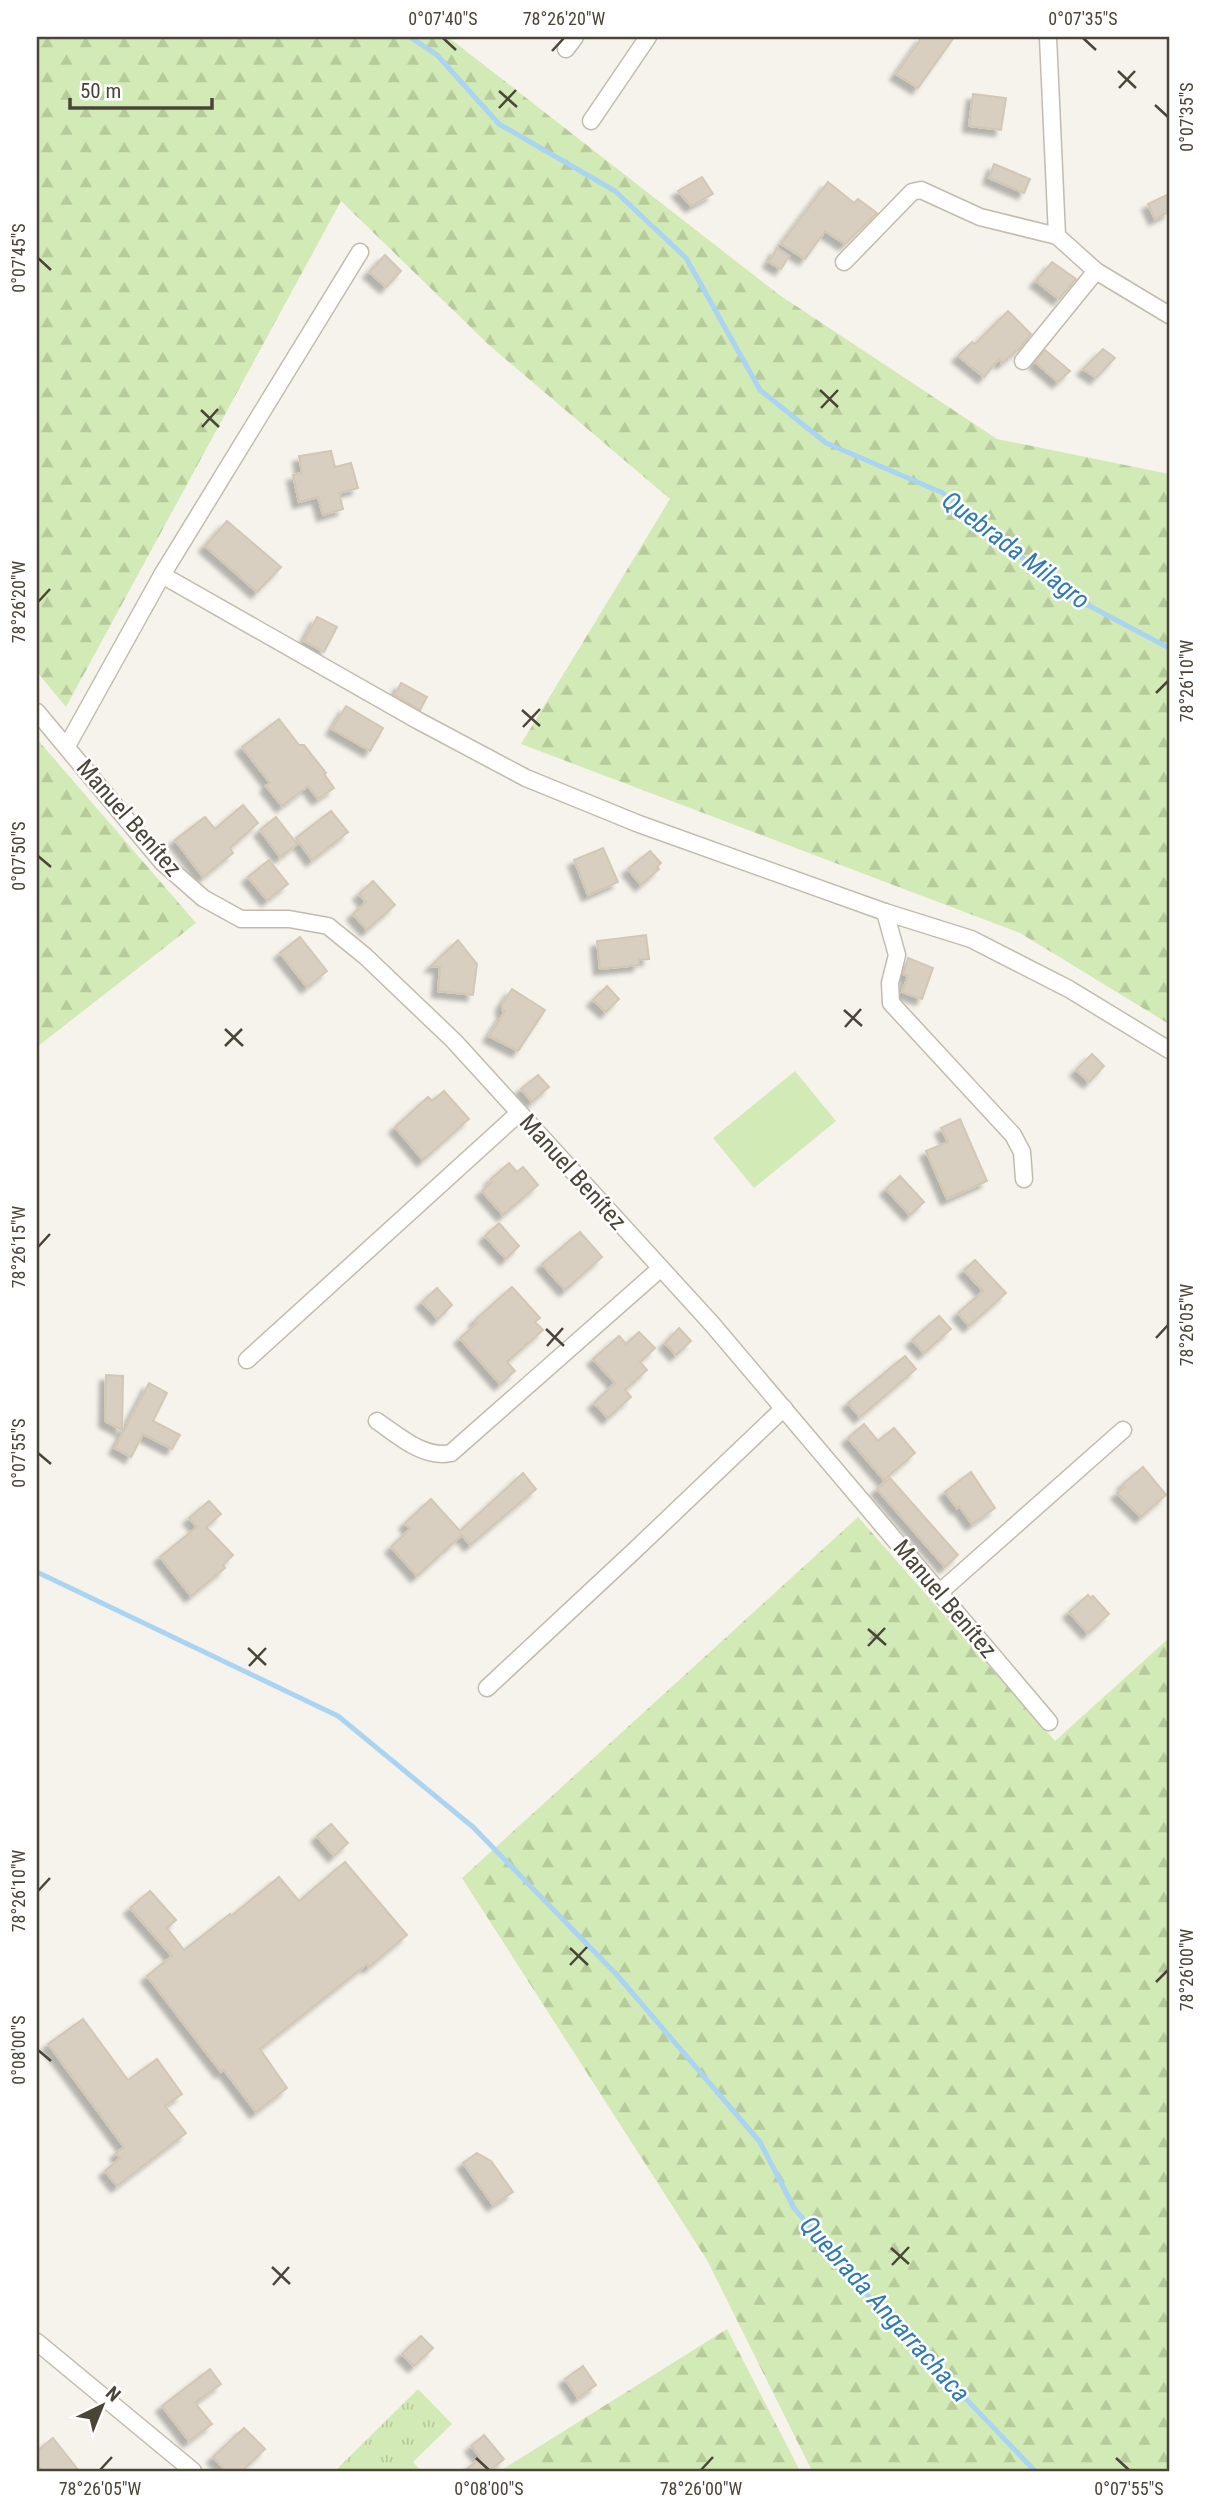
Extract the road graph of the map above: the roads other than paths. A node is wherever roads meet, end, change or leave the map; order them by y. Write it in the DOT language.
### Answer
graph roads {
  1 [pos="648,37"];
  2 [pos="1048,37"];
  3 [pos="591,121"];
  4 [pos="1058,236"];
  5 [pos="360,252"];
  6 [pos="844,262"];
  7 [pos="1096,271"];
  8 [pos="1169,315"];
  9 [pos="1023,361"];
  10 [pos="162,575"];
  11 [pos="37,712"];
  12 [pos="67,746"];
  13 [pos="885,912"];
  14 [pos="1169,1050"];
  15 [pos="519,1113"];
  16 [pos="1024,1179"];
  17 [pos="661,1268"];
  18 [pos="247,1360"];
  19 [pos="784,1408"];
  20 [pos="377,1421"];
  21 [pos="1123,1430"];
  22 [pos="940,1592"];
  23 [pos="487,1688"];
  24 [pos="1049,1722"];
  25 [pos="37,2342"];
  26 [pos="193,2471"];
  1 -- 3 [label="street"];
  2 -- 4 [label="street"];
  4 -- 6 [label="street"];
  4 -- 7 [label="street"];
  5 -- 10 [label="street"];
  7 -- 8 [label="street"];
  7 -- 9 [label="street"];
  10 -- 12 [label="street"];
  10 -- 13 [label="street"];
  11 -- 12 [label="street, Manuel Benítez"];
  12 -- 15 [label="street, Manuel Benítez"];
  13 -- 14 [label="street"];
  13 -- 16 [label="street"];
  15 -- 17 [label="street, Manuel Benítez"];
  15 -- 18 [label="street"];
  17 -- 19 [label="street, Manuel Benítez"];
  17 -- 20 [label="street"];
  19 -- 22 [label="street, Manuel Benítez"];
  19 -- 23 [label="street"];
  21 -- 22 [label="street"];
  22 -- 24 [label="street, Manuel Benítez"];
  25 -- 26 [label="street"];
}
